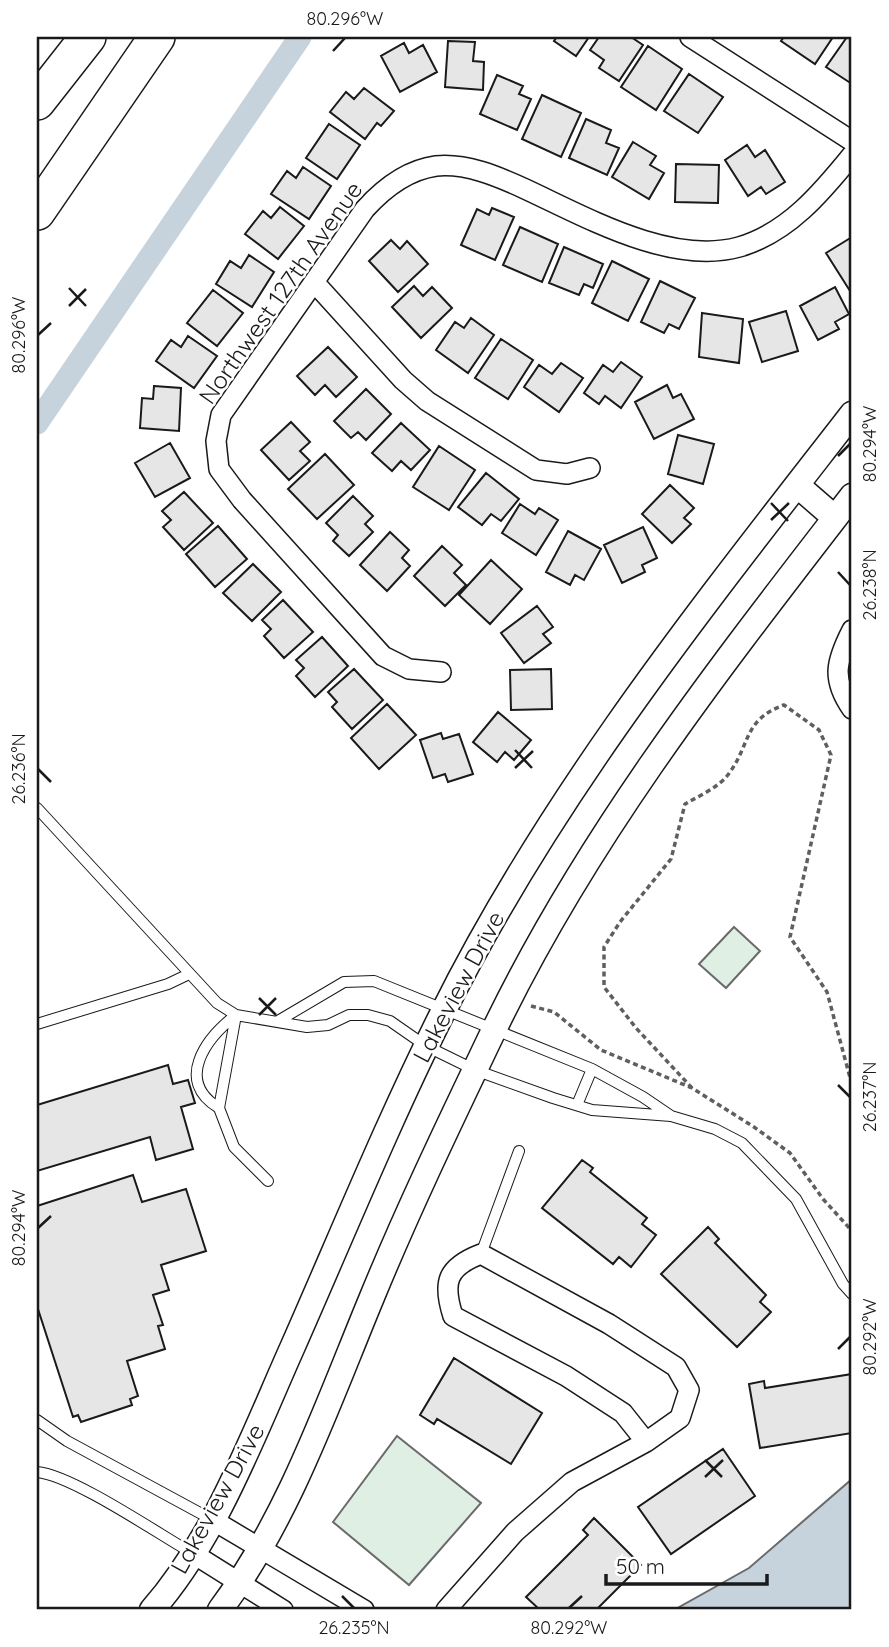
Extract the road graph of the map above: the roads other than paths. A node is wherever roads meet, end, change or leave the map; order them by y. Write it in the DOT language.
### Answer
graph roads {
  1 [pos="88,37"];
  2 [pos="157,37"];
  3 [pos="690,37"];
  4 [pos="37,102"];
  5 [pos="852,141"];
  6 [pos="852,155"];
  7 [pos="37,212"];
  8 [pos="314,282"];
  9 [pos="852,414"];
  10 [pos="590,468"];
  11 [pos="797,485"];
  12 [pos="852,496"];
  13 [pos="835,518"];
  14 [pos="852,630"];
  15 [pos="441,672"];
  16 [pos="852,709"];
  17 [pos="37,808"];
  18 [pos="190,974"];
  19 [pos="444,1009"];
  20 [pos="236,1016"];
  21 [pos="278,1021"];
  22 [pos="37,1024"];
  23 [pos="494,1031"];
  24 [pos="426,1045"];
  25 [pos="592,1069"];
  26 [pos="475,1070"];
  27 [pos="577,1105"];
  28 [pos="219,1108"];
  29 [pos="671,1116"];
  30 [pos="519,1151"];
  31 [pos="268,1181"];
  32 [pos="481,1254"];
  33 [pos="852,1294"];
  34 [pos="37,1420"];
  35 [pos="646,1442"];
  36 [pos="37,1472"];
  37 [pos="211,1519"];
  38 [pos="258,1548"];
  39 [pos="191,1553"];
  40 [pos="240,1583"];
  41 [pos="355,1608"];
  42 [pos="152,1610"];
  43 [pos="220,1610"];
  44 [pos="283,1610"];
  45 [pos="446,1610"];
  1 -- 4 [label="highway"];
  2 -- 7 [label="highway"];
  3 -- 5 [label="street"];
  6 -- 8 [label="street, Northwest 127th Avenue"];
  8 -- 10 [label="street"];
  8 -- 15 [label="street, Northwest 127th Avenue"];
  9 -- 11 [label="street, Lakeview Drive"];
  11 -- 13 [label="street"];
  11 -- 19 [label="street, Lakeview Drive"];
  12 -- 13 [label="street, Lakeview Drive"];
  13 -- 23 [label="street, Lakeview Drive"];
  14 -- 16 [label="street"];
  17 -- 18 [label="lane"];
  18 -- 20 [label="lane"];
  18 -- 22 [label="lane"];
  19 -- 21 [label="lane"];
  19 -- 23 [label="lane"];
  19 -- 24 [label="street, Lakeview Drive"];
  20 -- 21 [label="lane"];
  20 -- 28 [label="lane"];
  20 -- 28 [label="lane"];
  21 -- 24 [label="lane"];
  23 -- 25 [label="lane"];
  23 -- 26 [label="street, Lakeview Drive"];
  24 -- 26 [label="lane"];
  24 -- 37 [label="street, Lakeview Drive"];
  25 -- 27 [label="lane"];
  25 -- 29 [label="lane"];
  26 -- 27 [label="lane"];
  26 -- 38 [label="street, Lakeview Drive"];
  27 -- 29 [label="lane"];
  28 -- 31 [label="lane"];
  29 -- 33 [label="lane"];
  30 -- 32 [label="lane"];
  32 -- 35 [label="street"];
  32 -- 35 [label="street"];
  34 -- 37 [label="lane"];
  35 -- 45 [label="street"];
  36 -- 39 [label="lane"];
  37 -- 38 [label="street"];
  37 -- 39 [label="street, Lakeview Drive"];
  38 -- 40 [label="street, Lakeview Drive"];
  38 -- 41 [label="street"];
  39 -- 40 [label="street"];
  39 -- 42 [label="street, Lakeview Drive"];
  40 -- 43 [label="street, Lakeview Drive"];
  40 -- 44 [label="street"];
}
